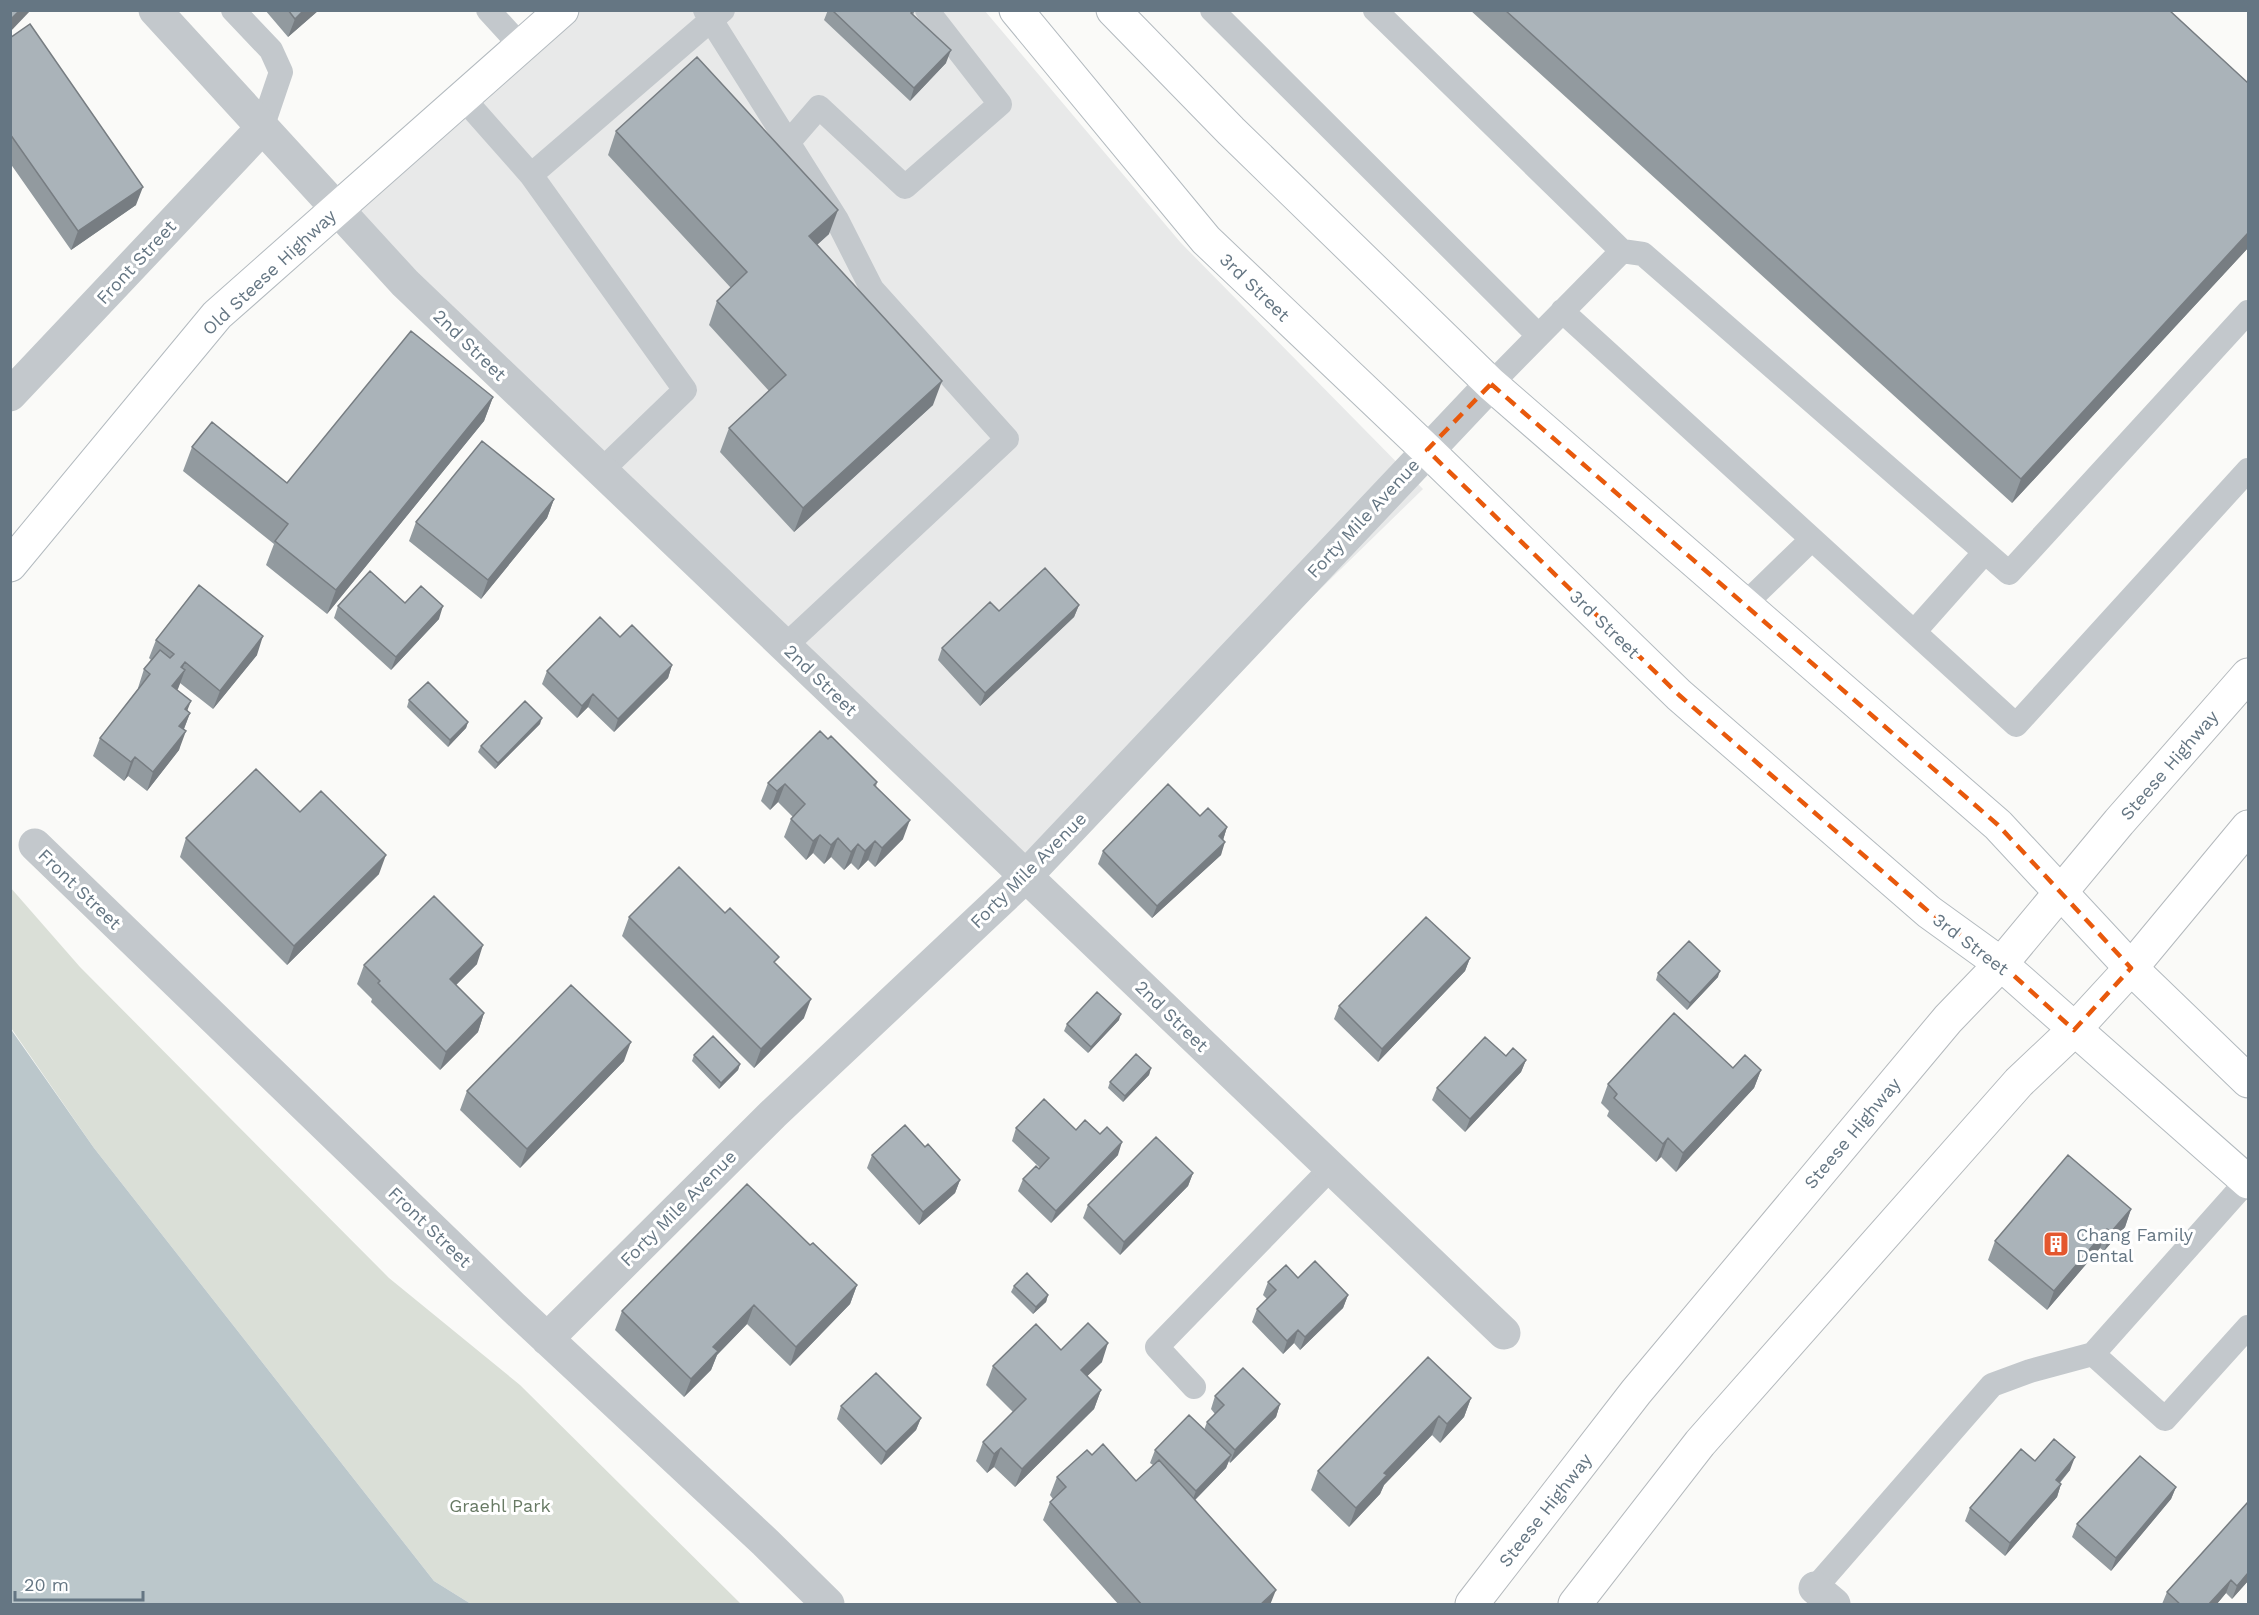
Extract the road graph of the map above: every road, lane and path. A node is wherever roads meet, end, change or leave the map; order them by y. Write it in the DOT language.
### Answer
graph roads {
  1 [pos="155,10"];
  2 [pos="233,10"];
  3 [pos="488,10"];
  4 [pos="562,10"];
  5 [pos="927,10"];
  6 [pos="1016,10"];
  7 [pos="1113,10"];
  8 [pos="1212,10"];
  9 [pos="1375,10"];
  10 [pos="713,14"];
  11 [pos="521,46"];
  12 [pos="463,98"];
  13 [pos="262,128"];
  14 [pos="787,144"];
  15 [pos="531,175"];
  16 [pos="336,210"];
  17 [pos="1622,251"];
  18 [pos="1562,311"];
  19 [pos="2248,312"];
  20 [pos="1538,335"];
  21 [pos="1491,384"];
  22 [pos="10,395"];
  23 [pos="1427,450"];
  24 [pos="602,470"];
  25 [pos="2248,470"];
  26 [pos="1812,539"];
  27 [pos="1985,552"];
  28 [pos="10,565"];
  29 [pos="1744,605"];
  30 [pos="1914,632"];
  31 [pos="785,646"];
  32 [pos="2248,675"];
  33 [pos="2248,827"];
  34 [pos="35,845"];
  35 [pos="1026,876"];
  36 [pos="2061,892"];
  37 [pos="2001,964"];
  38 [pos="2131,968"];
  39 [pos="2074,1030"];
  40 [pos="2248,1081"];
  41 [pos="1331,1168"];
  42 [pos="2248,1181"];
  43 [pos="2248,1327"];
  44 [pos="1504,1333"];
  45 [pos="546,1339"];
  46 [pos="2093,1354"];
  47 [pos="1194,1387"];
  48 [pos="1825,1596"];
  49 [pos="828,1605"];
  50 [pos="1472,1605"];
  51 [pos="1575,1605"];
  1 -- 13 [label="street, 2nd Street"];
  2 -- 13 [label="lane"];
  3 -- 11 [label="lane"];
  4 -- 11 [label="main road, Old Steese Highway"];
  5 -- 14 [label="lane"];
  6 -- 23 [label="main road, 3rd Street"];
  7 -- 21 [label="main road"];
  8 -- 20 [label="lane"];
  9 -- 17 [label="lane"];
  10 -- 14 [label="lane"];
  10 -- 15 [label="lane"];
  11 -- 12 [label="main road, Old Steese Highway"];
  12 -- 15 [label="lane"];
  12 -- 16 [label="main road, Old Steese Highway"];
  13 -- 16 [label="street, 2nd Street"];
  13 -- 22 [label="street, Front Street"];
  14 -- 31 [label="lane"];
  15 -- 24 [label="lane"];
  16 -- 24 [label="street, 2nd Street"];
  16 -- 28 [label="main road, Old Steese Highway"];
  17 -- 18 [label="lane"];
  17 -- 27 [label="lane"];
  18 -- 20 [label="lane"];
  18 -- 26 [label="lane"];
  19 -- 27 [label="lane"];
  20 -- 21 [label="lane"];
  21 -- 23 [label="street, Forty Mile Avenue"];
  21 -- 29 [label="main road"];
  23 -- 35 [label="street, Forty Mile Avenue"];
  23 -- 37 [label="main road, 3rd Street"];
  24 -- 31 [label="street, 2nd Street"];
  25 -- 30 [label="lane"];
  26 -- 29 [label="lane"];
  26 -- 30 [label="lane"];
  27 -- 30 [label="lane"];
  29 -- 36 [label="main road"];
  31 -- 35 [label="street, 2nd Street"];
  32 -- 36 [label="main road, Steese Highway"];
  33 -- 38 [label="main road"];
  34 -- 45 [label="street, Front Street"];
  35 -- 41 [label="street, 2nd Street"];
  35 -- 45 [label="street, Forty Mile Avenue"];
  36 -- 37 [label="main road, Steese Highway"];
  36 -- 38 [label="main road"];
  37 -- 39 [label="main road, 3rd Street"];
  37 -- 50 [label="main road, Steese Highway"];
  38 -- 39 [label="main road"];
  38 -- 40 [label="main road"];
  39 -- 42 [label="main road, 3rd Street"];
  39 -- 51 [label="main road"];
  41 -- 44 [label="street, 2nd Street"];
  41 -- 47 [label="lane"];
  42 -- 46 [label="lane"];
  43 -- 46 [label="lane"];
  45 -- 49 [label="street, Front Street"];
  46 -- 48 [label="lane"];
}
